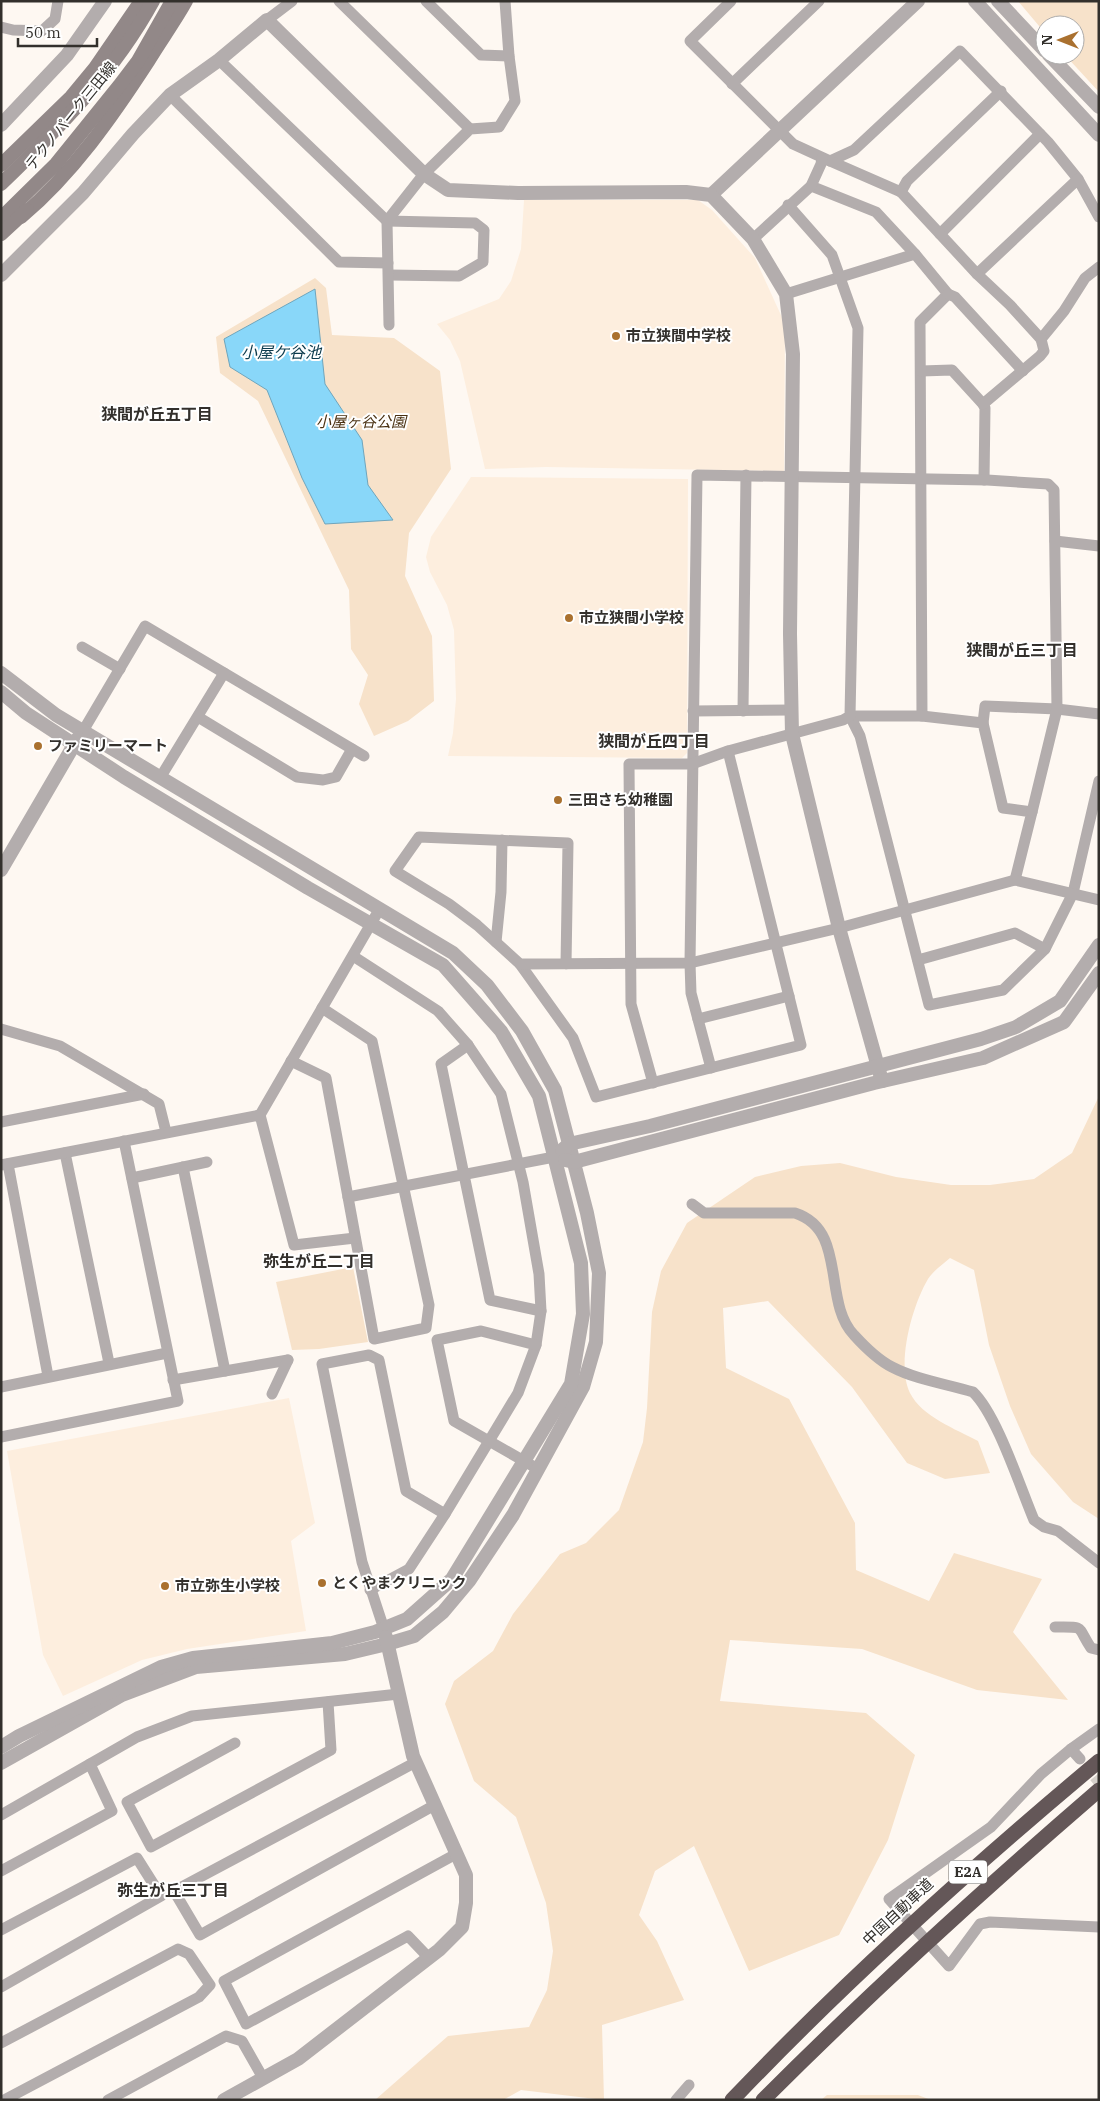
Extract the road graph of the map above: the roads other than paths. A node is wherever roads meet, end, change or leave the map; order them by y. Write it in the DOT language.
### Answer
graph roads {
  1 [pos="58,1"];
  2 [pos="105,1"];
  3 [pos="140,1"];
  4 [pos="153,1"];
  5 [pos="172,1"];
  6 [pos="186,1"];
  7 [pos="292,1"];
  8 [pos="339,1"];
  9 [pos="426,1"];
  10 [pos="505,1"];
  11 [pos="731,1"];
  12 [pos="819,1"];
  13 [pos="918,1"];
  14 [pos="974,1"];
  15 [pos="998,1"];
  16 [pos="1008,1"];
  17 [pos="1012,17"];
  18 [pos="267,20"];
  19 [pos="1,26"];
  20 [pos="1035,41"];
  21 [pos="509,56"];
  22 [pos="219,60"];
  23 [pos="1059,65"];
  24 [pos="732,84"];
  25 [pos="119,86"];
  26 [pos="1001,91"];
  27 [pos="170,95"];
  28 [pos="1099,107"];
  29 [pos="1,125"];
  30 [pos="470,129"];
  31 [pos="780,130"];
  32 [pos="53,134"];
  33 [pos="1040,134"];
  34 [pos="1099,135"];
  35 [pos="826,159"];
  36 [pos="1,165"];
  37 [pos="424,174"];
  38 [pos="1,176"];
  39 [pos="1078,179"];
  40 [pos="1,184"];
  41 [pos="811,186"];
  42 [pos="901,192"];
  43 [pos="711,195"];
  44 [pos="788,205"];
  45 [pos="21,217"];
  46 [pos="1099,217"];
  47 [pos="1,218"];
  48 [pos="387,221"];
  49 [pos="1,234"];
  50 [pos="940,234"];
  51 [pos="753,239"];
  52 [pos="915,254"];
  53 [pos="388,263"];
  54 [pos="1099,267"];
  55 [pos="977,274"];
  56 [pos="1,275"];
  57 [pos="389,275"];
  58 [pos="842,277"];
  59 [pos="786,294"];
  60 [pos="948,294"];
  61 [pos="390,325"];
  62 [pos="1041,339"];
  63 [pos="921,371"];
  64 [pos="1023,371"];
  65 [pos="983,404"];
  66 [pos="746,476"];
  67 [pos="793,476"];
  68 [pos="855,478"];
  69 [pos="921,479"];
  70 [pos="984,480"];
  71 [pos="1055,541"];
  72 [pos="1099,546"];
  73 [pos="82,646"];
  74 [pos="120,668"];
  75 [pos="1,673"];
  76 [pos="224,673"];
  77 [pos="1,692"];
  78 [pos="1057,709"];
  79 [pos="792,710"];
  80 [pos="693,711"];
  81 [pos="743,711"];
  82 [pos="1099,714"];
  83 [pos="850,716"];
  84 [pos="922,716"];
  85 [pos="198,717"];
  86 [pos="982,723"];
  87 [pos="83,731"];
  88 [pos="792,734"];
  89 [pos="73,745"];
  90 [pos="352,749"];
  91 [pos="728,751"];
  92 [pos="364,756"];
  93 [pos="692,764"];
  94 [pos="160,778"];
  95 [pos="1099,781"];
  96 [pos="1032,812"];
  97 [pos="502,840"];
  98 [pos="1,870"];
  99 [pos="1015,880"];
  100 [pos="1073,893"];
  101 [pos="1099,900"];
  102 [pos="377,908"];
  103 [pos="905,908"];
  104 [pos="368,922"];
  105 [pos="839,928"];
  106 [pos="496,942"];
  107 [pos="776,943"];
  108 [pos="1099,944"];
  109 [pos="1045,949"];
  110 [pos="353,956"];
  111 [pos="918,960"];
  112 [pos="690,963"];
  113 [pos="520,964"];
  114 [pos="566,964"];
  115 [pos="630,964"];
  116 [pos="1099,973"];
  117 [pos="789,996"];
  118 [pos="322,1008"];
  119 [pos="698,1018"];
  120 [pos="1,1029"];
  121 [pos="468,1045"];
  122 [pos="291,1061"];
  123 [pos="877,1066"];
  124 [pos="711,1068"];
  125 [pos="882,1082"];
  126 [pos="653,1083"];
  127 [pos="144,1094"];
  128 [pos="260,1115"];
  129 [pos="1,1122"];
  130 [pos="166,1132"];
  131 [pos="124,1141"];
  132 [pos="569,1144"];
  133 [pos="65,1153"];
  134 [pos="554,1157"];
  135 [pos="207,1162"];
  136 [pos="574,1162"];
  137 [pos="5,1164"];
  138 [pos="518,1164"];
  139 [pos="182,1167"];
  140 [pos="463,1176"];
  141 [pos="132,1178"];
  142 [pos="402,1186"];
  143 [pos="348,1197"];
  144 [pos="692,1204"];
  145 [pos="355,1238"];
  146 [pos="541,1310"];
  147 [pos="536,1345"];
  148 [pos="168,1353"];
  149 [pos="109,1363"];
  150 [pos="225,1371"];
  151 [pos="48,1376"];
  152 [pos="173,1380"];
  153 [pos="1,1387"];
  154 [pos="272,1394"];
  155 [pos="1,1437"];
  156 [pos="488,1441"];
  157 [pos="524,1462"];
  158 [pos="538,1469"];
  159 [pos="445,1514"];
  160 [pos="1099,1563"];
  161 [pos="370,1590"];
  162 [pos="1055,1627"];
  163 [pos="384,1629"];
  164 [pos="387,1644"];
  165 [pos="1099,1650"];
  166 [pos="399,1694"];
  167 [pos="328,1702"];
  168 [pos="1099,1729"];
  169 [pos="235,1743"];
  170 [pos="1,1747"];
  171 [pos="1071,1750"];
  172 [pos="1080,1759"];
  173 [pos="1099,1761"];
  174 [pos="416,1762"];
  175 [pos="1,1763"];
  176 [pos="90,1764"];
  177 [pos="1099,1790"];
  178 [pos="433,1806"];
  179 [pos="1,1815"];
  180 [pos="456,1854"];
  181 [pos="1,1872"];
  182 [pos="1099,1928"];
  183 [pos="1,1930"];
  184 [pos="429,1958"];
  185 [pos="1,1987"];
  186 [pos="1,2043"];
  187 [pos="264,2078"];
  188 [pos="689,2085"];
  189 [pos="4,2100"];
  190 [pos="108,2100"];
  191 [pos="224,2100"];
  192 [pos="676,2100"];
  193 [pos="732,2100"];
  194 [pos="763,2100"];
  1 -- 19 [label="street"];
  2 -- 29 [label="street"];
  3 -- 36 [label="main road"];
  4 -- 32 [label="main road, テクノパーク三田線"];
  5 -- 25 [label="main road, テクノパーク三田線"];
  6 -- 45 [label="main road"];
  7 -- 18 [label="street"];
  8 -- 30 [label="street"];
  9 -- 21 [label="street"];
  10 -- 21 [label="street"];
  11 -- 24 [label="street"];
  12 -- 24 [label="street"];
  13 -- 31 [label="street"];
  14 -- 34 [label="street"];
  15 -- 17 [label="street"];
  16 -- 17 [label="street"];
  17 -- 20 [label="street"];
  18 -- 22 [label="street"];
  18 -- 37 [label="street"];
  21 -- 30 [label="street"];
  22 -- 27 [label="street"];
  22 -- 48 [label="street"];
  23 -- 28 [label="street"];
  24 -- 31 [label="street"];
  25 -- 45 [label="main road"];
  25 -- 47 [label="main road, テクノパーク三田線"];
  26 -- 33 [label="street"];
  26 -- 35 [label="street"];
  26 -- 42 [label="street"];
  27 -- 53 [label="street"];
  27 -- 56 [label="street"];
  30 -- 37 [label="street"];
  31 -- 35 [label="street"];
  31 -- 43 [label="street"];
  32 -- 38 [label="main road"];
  32 -- 40 [label="main road, テクノパーク三田線"];
  33 -- 39 [label="street"];
  33 -- 50 [label="street"];
  35 -- 41 [label="street"];
  35 -- 42 [label="street"];
  37 -- 43 [label="street"];
  37 -- 48 [label="street"];
  39 -- 46 [label="street"];
  39 -- 55 [label="street"];
  41 -- 44 [label="street"];
  41 -- 52 [label="street"];
  42 -- 50 [label="street"];
  43 -- 51 [label="street"];
  44 -- 51 [label="street"];
  44 -- 58 [label="street"];
  45 -- 49 [label="main road"];
  48 -- 53 [label="street"];
  48 -- 57 [label="street"];
  50 -- 55 [label="street"];
  51 -- 59 [label="street"];
  52 -- 58 [label="street"];
  52 -- 60 [label="street"];
  53 -- 57 [label="street"];
  54 -- 62 [label="street"];
  55 -- 62 [label="street"];
  57 -- 61 [label="street"];
  58 -- 59 [label="street"];
  58 -- 68 [label="street"];
  59 -- 67 [label="street"];
  60 -- 63 [label="street"];
  60 -- 64 [label="street"];
  62 -- 64 [label="street"];
  63 -- 65 [label="street"];
  63 -- 69 [label="street"];
  64 -- 65 [label="street"];
  65 -- 70 [label="street"];
  66 -- 67 [label="street"];
  66 -- 80 [label="street"];
  66 -- 81 [label="street"];
  67 -- 68 [label="street"];
  67 -- 79 [label="street"];
  68 -- 69 [label="street"];
  68 -- 83 [label="street"];
  69 -- 70 [label="street"];
  69 -- 84 [label="street"];
  70 -- 71 [label="street"];
  71 -- 72 [label="street"];
  71 -- 78 [label="street"];
  73 -- 74 [label="street"];
  74 -- 76 [label="street"];
  74 -- 87 [label="street"];
  75 -- 87 [label="street"];
  76 -- 85 [label="street"];
  76 -- 90 [label="street"];
  77 -- 89 [label="street"];
  78 -- 82 [label="street"];
  78 -- 86 [label="street"];
  78 -- 96 [label="street"];
  79 -- 81 [label="street"];
  79 -- 88 [label="street"];
  80 -- 81 [label="street"];
  80 -- 93 [label="street"];
  83 -- 84 [label="street"];
  83 -- 88 [label="street"];
  83 -- 103 [label="street"];
  84 -- 86 [label="street"];
  85 -- 90 [label="street"];
  85 -- 94 [label="street"];
  86 -- 96 [label="street"];
  87 -- 89 [label="street"];
  87 -- 94 [label="street"];
  88 -- 91 [label="street"];
  88 -- 105 [label="street"];
  89 -- 98 [label="street"];
  89 -- 104 [label="street"];
  90 -- 92 [label="street"];
  91 -- 93 [label="street"];
  91 -- 107 [label="street"];
  93 -- 112 [label="street"];
  93 -- 115 [label="street"];
  94 -- 102 [label="street"];
  95 -- 100 [label="street"];
  96 -- 99 [label="street"];
  97 -- 106 [label="street"];
  97 -- 106 [label="street"];
  97 -- 114 [label="street"];
  99 -- 100 [label="street"];
  99 -- 103 [label="street"];
  100 -- 101 [label="street"];
  100 -- 109 [label="street"];
  102 -- 104 [label="street"];
  102 -- 132 [label="street"];
  103 -- 105 [label="street"];
  103 -- 111 [label="street"];
  104 -- 110 [label="street"];
  104 -- 134 [label="street"];
  105 -- 107 [label="street"];
  105 -- 123 [label="street"];
  106 -- 113 [label="street"];
  107 -- 112 [label="street"];
  107 -- 117 [label="street"];
  108 -- 123 [label="street"];
  109 -- 111 [label="street"];
  109 -- 111 [label="street"];
  110 -- 118 [label="street"];
  110 -- 121 [label="street"];
  112 -- 115 [label="street"];
  112 -- 119 [label="street"];
  113 -- 114 [label="street"];
  113 -- 126 [label="street"];
  114 -- 115 [label="street"];
  115 -- 126 [label="street"];
  116 -- 125 [label="street"];
  117 -- 119 [label="street"];
  117 -- 124 [label="street"];
  118 -- 122 [label="street"];
  118 -- 142 [label="street"];
  119 -- 124 [label="street"];
  120 -- 127 [label="street"];
  121 -- 138 [label="street"];
  121 -- 140 [label="street"];
  122 -- 128 [label="street"];
  122 -- 143 [label="street"];
  123 -- 125 [label="street"];
  123 -- 132 [label="street"];
  124 -- 126 [label="street"];
  125 -- 136 [label="street"];
  127 -- 129 [label="street"];
  127 -- 130 [label="street"];
  128 -- 130 [label="street"];
  128 -- 145 [label="street"];
  130 -- 131 [label="street"];
  131 -- 133 [label="street"];
  131 -- 141 [label="street"];
  132 -- 134 [label="street"];
  132 -- 136 [label="street"];
  133 -- 137 [label="street"];
  133 -- 149 [label="street"];
  134 -- 136 [label="street"];
  134 -- 138 [label="street"];
  134 -- 157 [label="street"];
  135 -- 139 [label="street"];
  136 -- 158 [label="street"];
  137 -- 151 [label="street"];
  138 -- 140 [label="street"];
  138 -- 146 [label="street"];
  139 -- 141 [label="street"];
  139 -- 150 [label="street"];
  140 -- 142 [label="street"];
  140 -- 146 [label="street"];
  141 -- 148 [label="street"];
  142 -- 143 [label="street"];
  142 -- 145 [label="street"];
  143 -- 145 [label="street"];
  144 -- 160 [label="street"];
  146 -- 147 [label="street"];
  147 -- 156 [label="street"];
  147 -- 156 [label="street"];
  148 -- 149 [label="street"];
  148 -- 152 [label="street"];
  149 -- 151 [label="street"];
  150 -- 152 [label="street"];
  150 -- 154 [label="street"];
  151 -- 153 [label="street"];
  152 -- 155 [label="street"];
  156 -- 157 [label="street"];
  156 -- 159 [label="street"];
  157 -- 158 [label="street"];
  157 -- 163 [label="street"];
  158 -- 164 [label="street"];
  159 -- 161 [label="street"];
  159 -- 161 [label="street"];
  161 -- 163 [label="street"];
  162 -- 165 [label="street"];
  163 -- 164 [label="street"];
  163 -- 170 [label="street"];
  164 -- 166 [label="street"];
  164 -- 175 [label="street"];
  166 -- 167 [label="street"];
  166 -- 174 [label="street"];
  167 -- 169 [label="street"];
  167 -- 176 [label="street"];
  168 -- 171 [label="street"];
  171 -- 172 [label="street"];
  171 -- 182 [label="street"];
  173 -- 193 [label="highway, 中国自動車道 / E2A"];
  174 -- 178 [label="street"];
  174 -- 178 [label="street"];
  176 -- 179 [label="street"];
  176 -- 181 [label="street"];
  177 -- 194 [label="highway, E2A"];
  178 -- 180 [label="street"];
  180 -- 184 [label="street"];
  180 -- 184 [label="street"];
  183 -- 185 [label="street"];
  184 -- 187 [label="street"];
  186 -- 189 [label="street"];
  187 -- 190 [label="street"];
  187 -- 191 [label="street"];
  188 -- 192 [label="street"];
}
